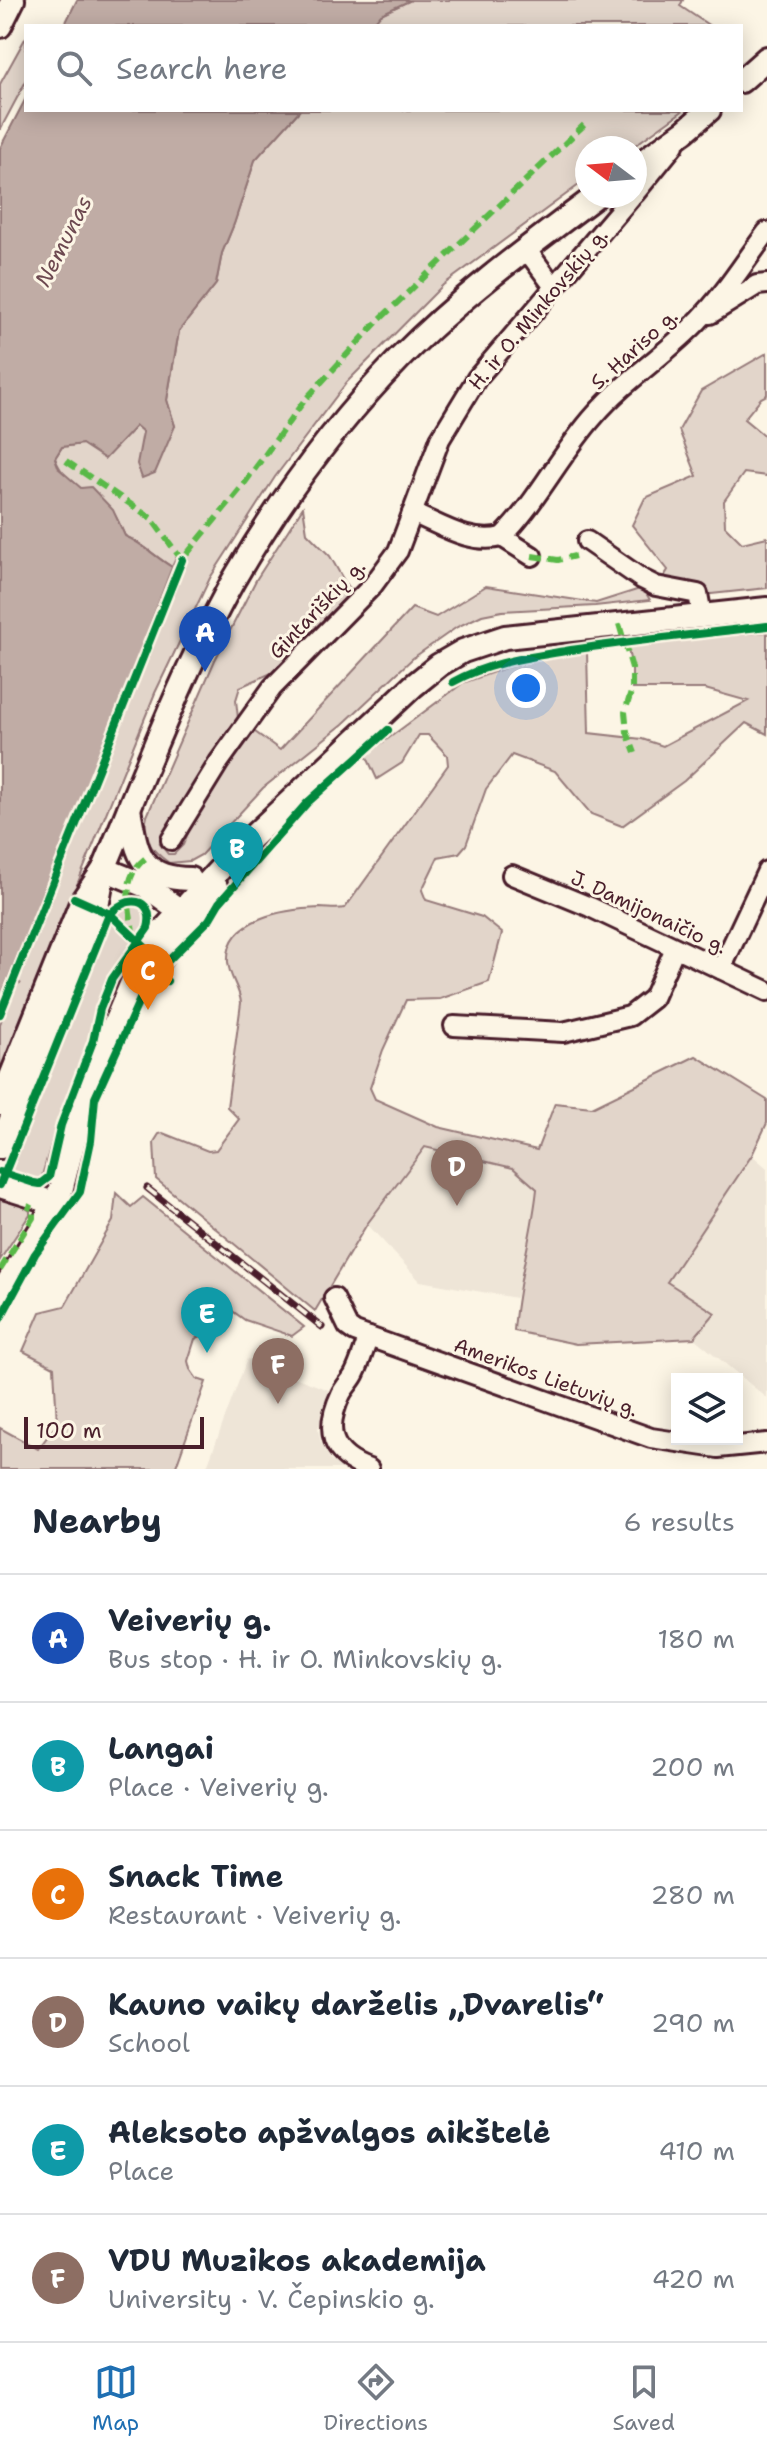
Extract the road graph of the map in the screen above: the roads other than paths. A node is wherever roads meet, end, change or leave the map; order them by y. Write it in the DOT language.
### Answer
graph roads {
  1 [pos="13,0"];
  2 [pos="0,26"];
  3 [pos="767,58"];
  4 [pos="743,79"];
  5 [pos="707,112"];
  6 [pos="685,132"];
  7 [pos="647,159"];
  8 [pos="647,178"];
  9 [pos="580,208"];
  10 [pos="622,208"];
  11 [pos="767,232"];
  12 [pos="526,249"];
  13 [pos="767,284"];
  14 [pos="554,287"];
  15 [pos="700,320"];
  16 [pos="412,513"];
  17 [pos="502,537"];
  18 [pos="587,541"];
  19 [pos="532,556"];
  20 [pos="767,609"];
  21 [pos="702,615"];
  22 [pos="129,808"];
  23 [pos="171,840"];
  24 [pos="235,853"];
  25 [pos="104,869"];
  26 [pos="767,873"];
  27 [pos="512,875"];
  28 [pos="190,879"];
  29 [pos="146,886"];
  30 [pos="214,892"];
  31 [pos="179,910"];
  32 [pos="675,948"];
  33 [pos="721,969"];
  34 [pos="132,986"];
  35 [pos="767,991"];
  36 [pos="454,1026"];
  37 [pos="0,1104"];
  38 [pos="0,1147"];
  39 [pos="0,1186"];
  40 [pos="54,1203"];
  41 [pos="0,1295"];
  42 [pos="334,1298"];
  43 [pos="369,1337"];
  44 [pos="767,1443"];
  45 [pos="369,1469"];
  1 -- 2 [label="main road"];
  3 -- 4 [label="main road"];
  5 -- 6 [label="main road, H. ir O. Minkovskių g."];
  6 -- 7 [label="main road, H. ir O. Minkovskių g."];
  6 -- 8 [label="street, H. ir O. Minkovskių g."];
  9 -- 12 [label="main road, H. ir O. Minkovskių g."];
  10 -- 14 [label="street, H. ir O. Minkovskių g."];
  11 -- 15 [label="street, S. Hariso g."];
  12 -- 14 [label="street"];
  12 -- 22 [label="main road, H. ir O. Minkovskių g."];
  13 -- 15 [label="street"];
  14 -- 16 [label="street, H. ir O. Minkovskių g."];
  15 -- 17 [label="street, S. Hariso g."];
  16 -- 17 [label="street"];
  16 -- 23 [label="street, Gintariškių g."];
  17 -- 19 [label="street"];
  18 -- 21 [label="street"];
  20 -- 21 [label="main road"];
  21 -- 24 [label="main road"];
  22 -- 25 [label="main road, H. ir O. Minkovskių g."];
  22 -- 28 [label="main road"];
  24 -- 28 [label="main road"];
  24 -- 30 [label="main road"];
  24 -- 31 [label="main road"];
  25 -- 29 [label="main road"];
  25 -- 37 [label="main road, H. ir O. Minkovskių g."];
  25 -- 38 [label="main road, H. ir O. Minkovskių g."];
  26 -- 33 [label="street"];
  27 -- 32 [label="street, J. Damijonaičio g."];
  28 -- 29 [label="main road"];
  29 -- 31 [label="main road"];
  30 -- 31 [label="main road"];
  30 -- 34 [label="main road"];
  31 -- 34 [label="main road"];
  32 -- 33 [label="street, J. Damijonaičio g."];
  32 -- 36 [label="street"];
  33 -- 35 [label="street, J. Damijonaičio g."];
  34 -- 40 [label="main road"];
  39 -- 40 [label="main road"];
  40 -- 41 [label="main road"];
  42 -- 43 [label="street, Amerikos Lietuvių g."];
  43 -- 44 [label="street, Amerikos Lietuvių g."];
  43 -- 45 [label="street"];
}
